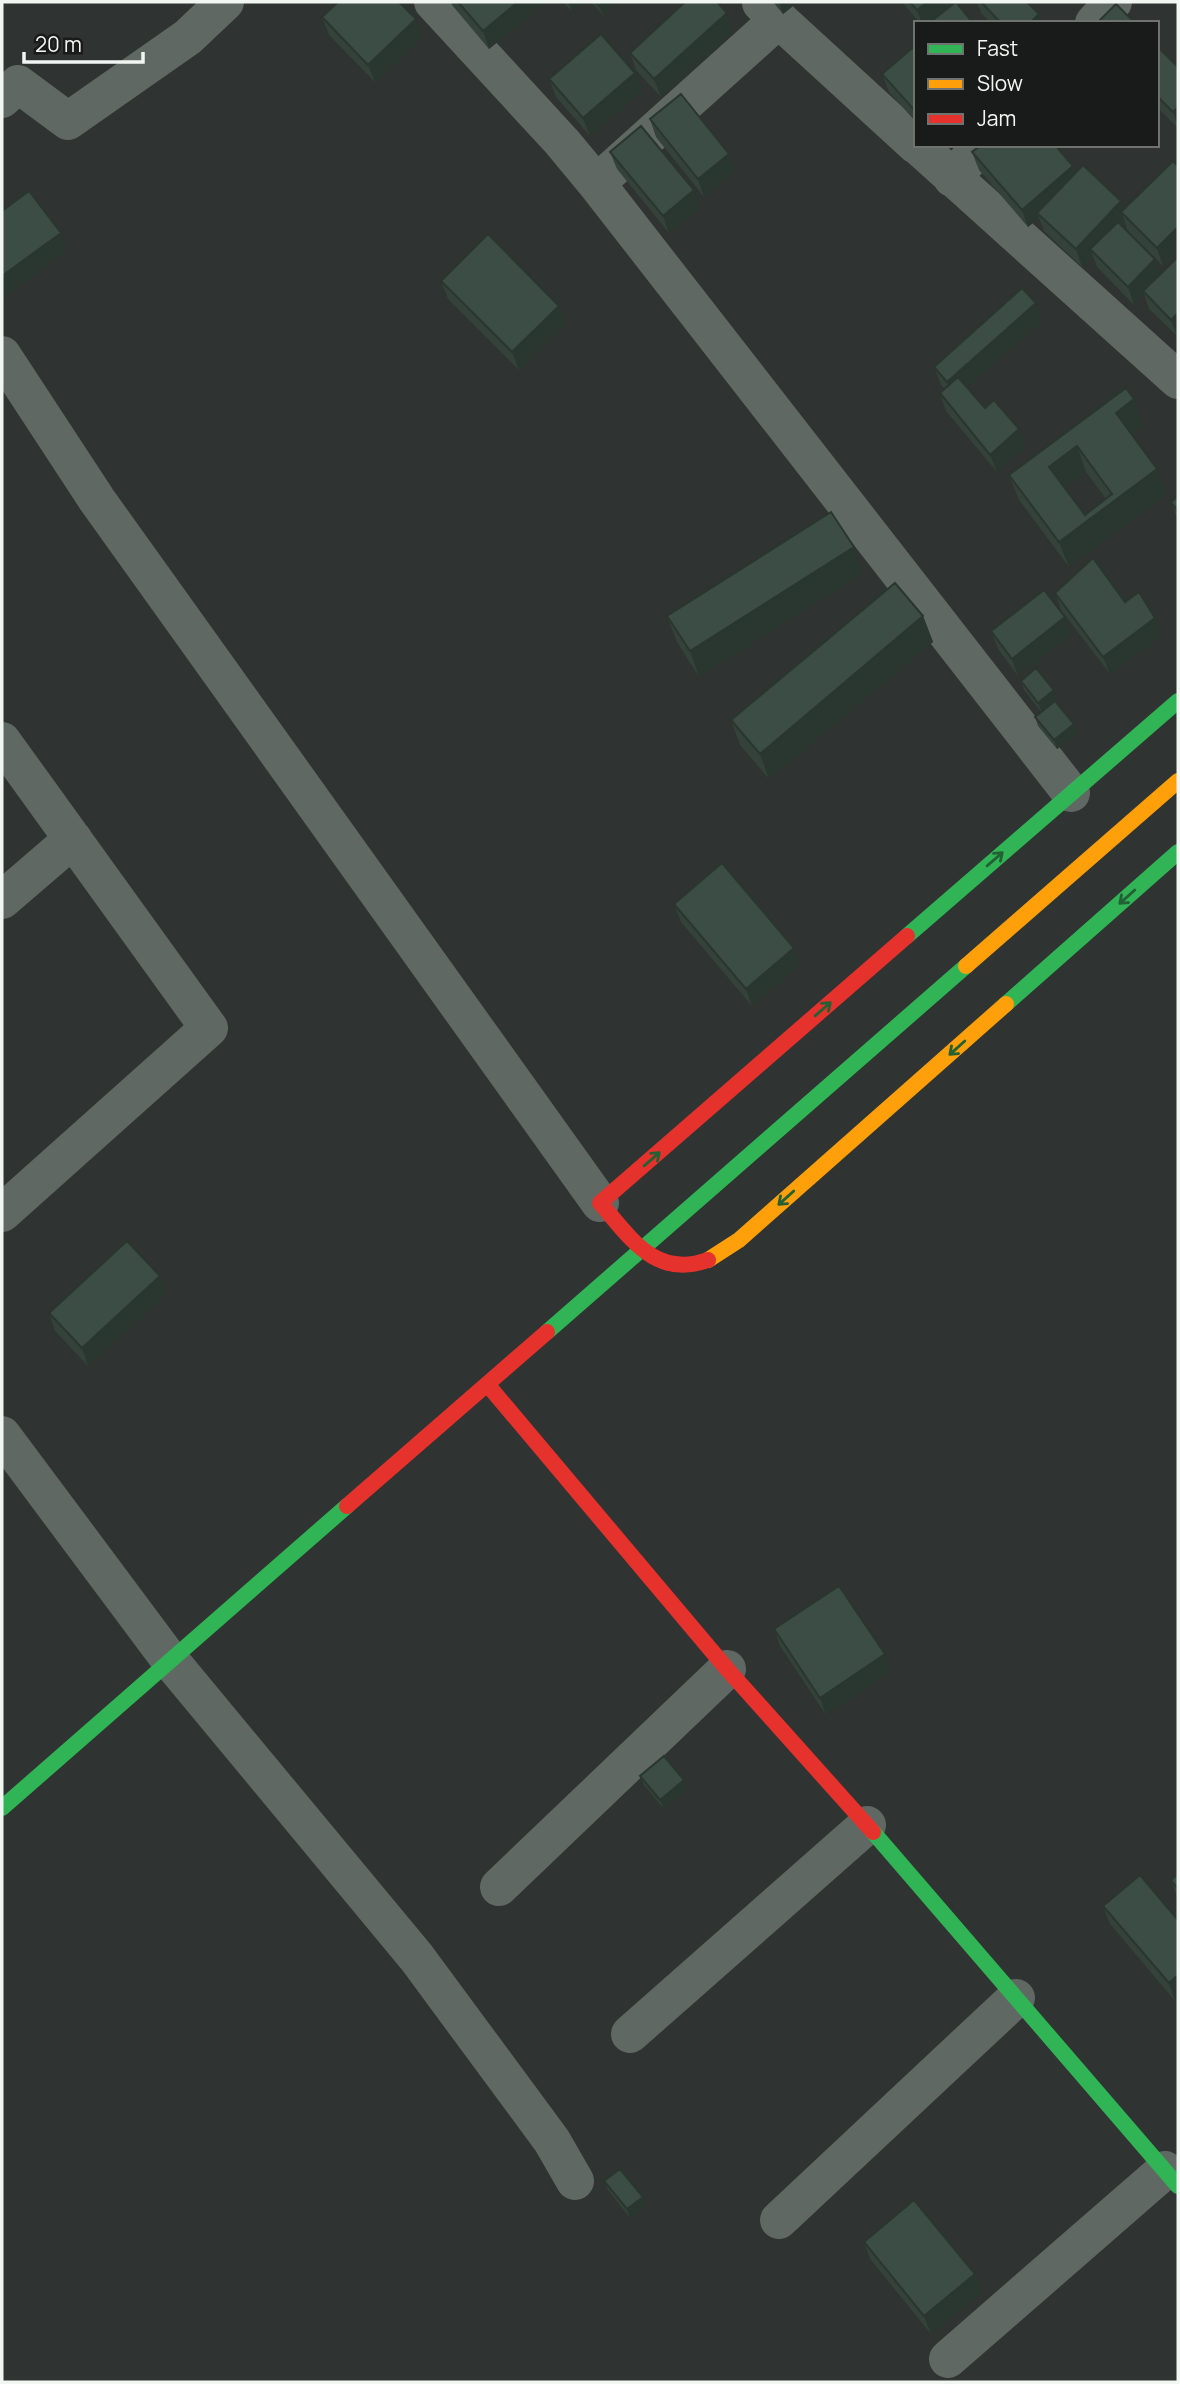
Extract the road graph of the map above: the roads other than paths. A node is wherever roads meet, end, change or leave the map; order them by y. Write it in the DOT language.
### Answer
graph roads {
  1 [pos="225,2"];
  2 [pos="433,2"];
  3 [pos="1113,2"];
  4 [pos="769,10"];
  5 [pos="1096,21"];
  6 [pos="2,99"];
  7 [pos="914,143"];
  8 [pos="918,147"];
  9 [pos="980,147"];
  10 [pos="952,178"];
  11 [pos="596,183"];
  12 [pos="2,355"];
  13 [pos="1178,380"];
  14 [pos="1178,701"];
  15 [pos="2,741"];
  16 [pos="1178,781"];
  17 [pos="1071,793"];
  18 [pos="73,839"];
  19 [pos="1178,852"];
  20 [pos="2,900"];
  21 [pos="600,1203"];
  22 [pos="2,1213"];
  23 [pos="642,1251"];
  24 [pos="487,1384"];
  25 [pos="2,1435"];
  26 [pos="169,1659"];
  27 [pos="727,1669"];
  28 [pos="2,1808"];
  29 [pos="867,1825"];
  30 [pos="499,1887"];
  31 [pos="1016,1997"];
  32 [pos="630,2034"];
  33 [pos="1171,2178"];
  34 [pos="575,2181"];
  35 [pos="779,2220"];
  36 [pos="948,2359"];
  1 -- 6 [label="street"];
  2 -- 11 [label="street"];
  3 -- 5 [label="street"];
  4 -- 7 [label="street"];
  4 -- 11 [label="street"];
  8 -- 10 [label="street"];
  9 -- 10 [label="street"];
  10 -- 13 [label="street"];
  11 -- 17 [label="street"];
  12 -- 21 [label="street"];
  14 -- 17 [label="main road"];
  15 -- 18 [label="street"];
  16 -- 23 [label="main road"];
  21 -- 17 [label="main road, one-way"];
  18 -- 20 [label="street"];
  18 -- 22 [label="street"];
  19 -- 23 [label="main road, one-way"];
  21 -- 23 [label="main road"];
  23 -- 24 [label="main road"];
  24 -- 26 [label="main road"];
  24 -- 27 [label="main road"];
  25 -- 26 [label="street"];
  26 -- 28 [label="main road"];
  26 -- 34 [label="street"];
  27 -- 29 [label="main road"];
  27 -- 30 [label="street"];
  29 -- 31 [label="main road"];
  29 -- 32 [label="street"];
  31 -- 33 [label="main road"];
  31 -- 35 [label="street"];
  33 -- 36 [label="street"];
}
